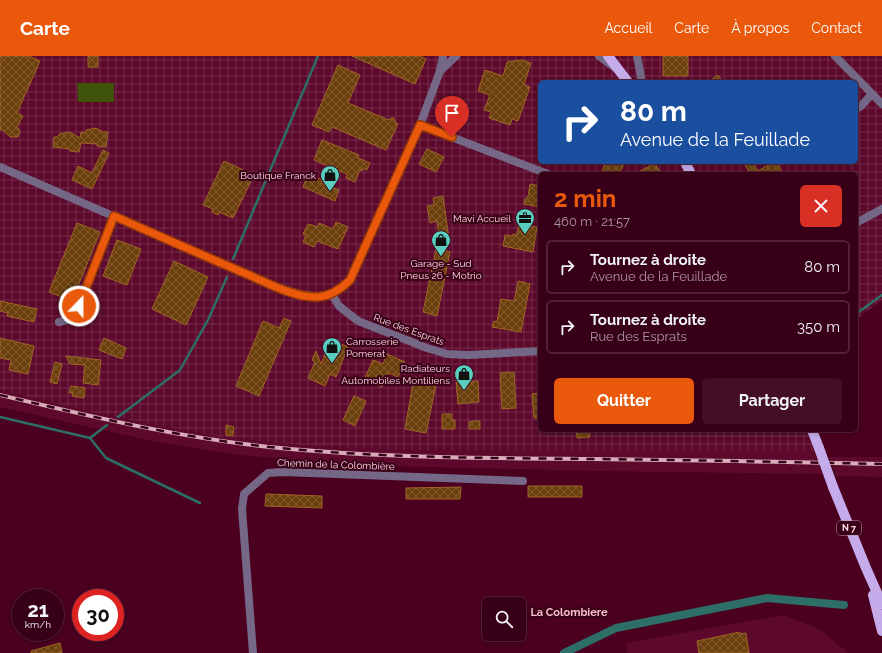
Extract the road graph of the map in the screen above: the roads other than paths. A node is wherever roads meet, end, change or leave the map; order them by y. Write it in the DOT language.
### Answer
graph roads {
  1 [pos="443,56"];
  2 [pos="456,56"];
  3 [pos="599,56"];
  4 [pos="608,56"];
  5 [pos="638,56"];
  6 [pos="835,56"];
  7 [pos="440,71"];
  8 [pos="620,71"];
  9 [pos="627,80"];
  10 [pos="642,80"];
  11 [pos="872,94"];
  12 [pos="882,104"];
  13 [pos="858,108"];
  14 [pos="420,125"];
  15 [pos="0,167"];
  16 [pos="543,172"];
  17 [pos="882,209"];
  18 [pos="114,216"];
  19 [pos="858,222"];
  20 [pos="331,293"];
  21 [pos="59,322"];
  22 [pos="538,351"];
  23 [pos="813,432"];
  24 [pos="523,481"];
  25 [pos="866,568"];
  26 [pos="882,604"];
  27 [pos="882,631"];
  28 [pos="254,653"];
  1 -- 7 [label="street"];
  2 -- 7 [label="street"];
  3 -- 8 [label="street"];
  4 -- 8 [label="main road"];
  5 -- 10 [label="street"];
  6 -- 11 [label="street"];
  7 -- 14 [label="street"];
  8 -- 9 [label="main road"];
  11 -- 12 [label="street"];
  11 -- 13 [label="street"];
  14 -- 16 [label="street"];
  14 -- 20 [label="street"];
  15 -- 18 [label="street"];
  17 -- 19 [label="street"];
  18 -- 20 [label="street"];
  18 -- 21 [label="street"];
  20 -- 22 [label="street, Rue des Esprats"];
  23 -- 25 [label="main road, N 7, bridge"];
  24 -- 28 [label="street, Chemin de la Colombière"];
  25 -- 26 [label="main road, N 7"];
  25 -- 27 [label="main road, N 7"];
}
